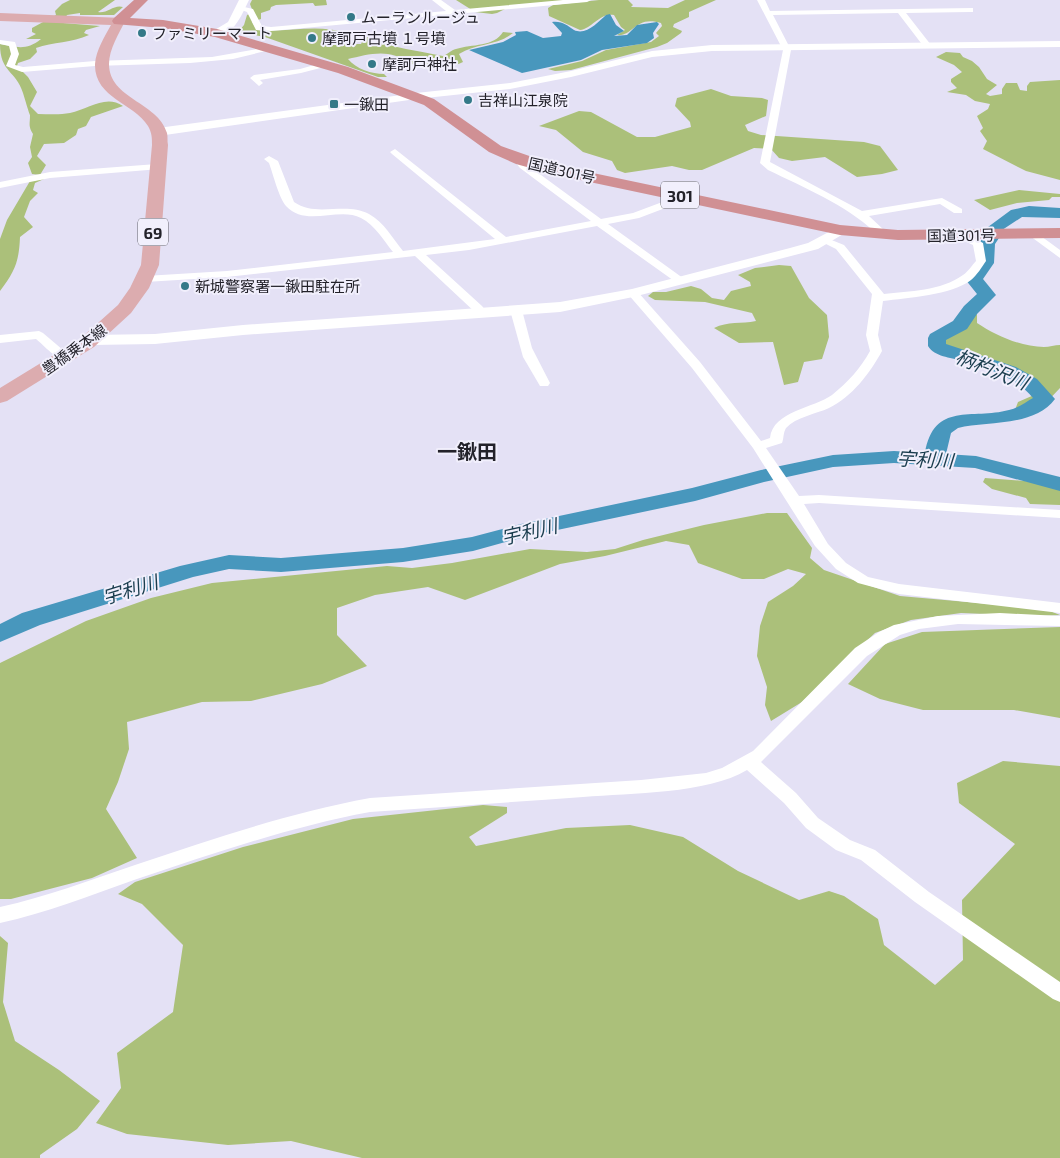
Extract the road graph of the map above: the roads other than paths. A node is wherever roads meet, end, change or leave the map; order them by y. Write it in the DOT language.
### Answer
graph roads {
  1 [pos="142,0"];
  2 [pos="436,0"];
  3 [pos="587,0"];
  4 [pos="761,0"];
  5 [pos="242,4"];
  6 [pos="970,10"];
  7 [pos="900,11"];
  8 [pos="454,13"];
  9 [pos="769,13"];
  10 [pos="336,14"];
  11 [pos="0,17"];
  12 [pos="119,21"];
  13 [pos="337,23"];
  14 [pos="217,33"];
  15 [pos="0,42"];
  16 [pos="1060,44"];
  17 [pos="927,45"];
  18 [pos="786,47"];
  19 [pos="274,48"];
  20 [pos="102,63"];
  21 [pos="325,64"];
  22 [pos="259,83"];
  23 [pos="416,96"];
  24 [pos="158,132"];
  25 [pos="395,152"];
  26 [pos="269,159"];
  27 [pos="522,160"];
  28 [pos="157,167"];
  29 [pos="0,185"];
  30 [pos="685,196"];
  31 [pos="958,211"];
  32 [pos="859,214"];
  33 [pos="601,223"];
  34 [pos="840,230"];
  35 [pos="1060,233"];
  36 [pos="879,234"];
  37 [pos="1034,234"];
  38 [pos="963,235"];
  39 [pos="504,241"];
  40 [pos="825,241"];
  41 [pos="417,252"];
  42 [pos="400,254"];
  43 [pos="1060,255"];
  44 [pos="145,280"];
  45 [pos="681,281"];
  46 [pos="633,293"];
  47 [pos="878,298"];
  48 [pos="516,310"];
  49 [pos="481,312"];
  50 [pos="0,339"];
  51 [pos="92,340"];
  52 [pos="67,356"];
  53 [pos="544,383"];
  54 [pos="0,397"];
  55 [pos="762,451"];
  56 [pos="794,500"];
  57 [pos="1060,514"];
  58 [pos="1060,608"];
  59 [pos="1060,621"];
  60 [pos="750,762"];
  61 [pos="0,915"];
  62 [pos="1060,993"];
  1 -- 12 [label="highway"];
  2 -- 8 [label="street"];
  3 -- 8 [label="street"];
  4 -- 9 [label="street"];
  5 -- 13 [label="street"];
  5 -- 14 [label="street"];
  6 -- 7 [label="street"];
  7 -- 9 [label="street"];
  7 -- 17 [label="street"];
  8 -- 13 [label="street"];
  9 -- 18 [label="street"];
  10 -- 13 [label="street"];
  11 -- 12 [label="main road"];
  12 -- 14 [label="highway, 国道301号 / 301"];
  12 -- 20 [label="main road"];
  14 -- 19 [label="highway, 国道301号 / 301"];
  15 -- 20 [label="street"];
  16 -- 17 [label="street"];
  17 -- 18 [label="street"];
  18 -- 23 [label="street"];
  18 -- 32 [label="street"];
  19 -- 20 [label="street"];
  19 -- 21 [label="highway, 国道301号 / 301"];
  20 -- 24 [label="main road"];
  21 -- 22 [label="street"];
  21 -- 23 [label="highway, 国道301号 / 301"];
  23 -- 24 [label="street"];
  23 -- 27 [label="highway, 国道301号 / 301"];
  24 -- 28 [label="main road, 豊橋乗本線 / 69"];
  25 -- 39 [label="street"];
  26 -- 42 [label="street"];
  27 -- 30 [label="highway, 国道301号 / 301"];
  27 -- 33 [label="street"];
  28 -- 29 [label="street"];
  28 -- 44 [label="main road, 豊橋乗本線 / 69"];
  30 -- 33 [label="street"];
  30 -- 34 [label="highway, 国道301号 / 301"];
  31 -- 32 [label="street"];
  32 -- 36 [label="street"];
  33 -- 39 [label="street"];
  33 -- 45 [label="street"];
  34 -- 36 [label="highway, 国道301号 / 301"];
  34 -- 40 [label="street"];
  35 -- 37 [label="highway, 国道301号 / 301"];
  36 -- 38 [label="highway, 国道301号 / 301"];
  37 -- 38 [label="highway, 国道301号 / 301"];
  37 -- 43 [label="street"];
  38 -- 47 [label="street"];
  39 -- 41 [label="street"];
  40 -- 45 [label="street"];
  40 -- 47 [label="street"];
  41 -- 42 [label="street"];
  41 -- 49 [label="street"];
  42 -- 44 [label="street"];
  44 -- 51 [label="main road, 豊橋乗本線 / 69"];
  45 -- 46 [label="street"];
  46 -- 48 [label="street"];
  46 -- 55 [label="street"];
  47 -- 55 [label="street"];
  48 -- 49 [label="street"];
  48 -- 53 [label="street"];
  49 -- 51 [label="street"];
  50 -- 52 [label="street"];
  51 -- 52 [label="main road, 豊橋乗本線 / 69"];
  52 -- 54 [label="main road, 豊橋乗本線 / 69"];
  55 -- 56 [label="street"];
  56 -- 57 [label="street"];
  56 -- 58 [label="street"];
  59 -- 60 [label="street"];
  60 -- 61 [label="street"];
  60 -- 62 [label="street"];
}
